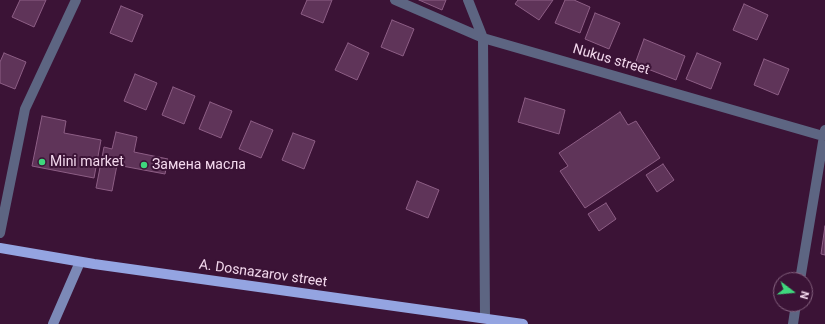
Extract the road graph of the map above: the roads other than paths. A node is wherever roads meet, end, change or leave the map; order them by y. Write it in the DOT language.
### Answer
graph roads {
  1 [pos="76,0"];
  2 [pos="395,0"];
  3 [pos="468,0"];
  4 [pos="483,38"];
  5 [pos="824,133"];
  6 [pos="0,234"];
  7 [pos="0,248"];
  8 [pos="80,262"];
  9 [pos="801,272"];
  10 [pos="795,312"];
  11 [pos="485,318"];
  12 [pos="53,324"];
  13 [pos="520,324"];
  14 [pos="523,324"];
  15 [pos="793,324"];
  1 -- 6 [label="street"];
  2 -- 4 [label="street, Nukus street"];
  3 -- 4 [label="street"];
  4 -- 5 [label="street, Nukus street"];
  4 -- 11 [label="street"];
  5 -- 9 [label="street"];
  7 -- 8 [label="main road, A. Dosnazarov street"];
  8 -- 11 [label="main road, A. Dosnazarov street"];
  8 -- 12 [label="street"];
  10 -- 15 [label="street"];
  11 -- 13 [label="main road, A. Dosnazarov street"];
  13 -- 14 [label="main road, A. Dosnazarov street"];
}
